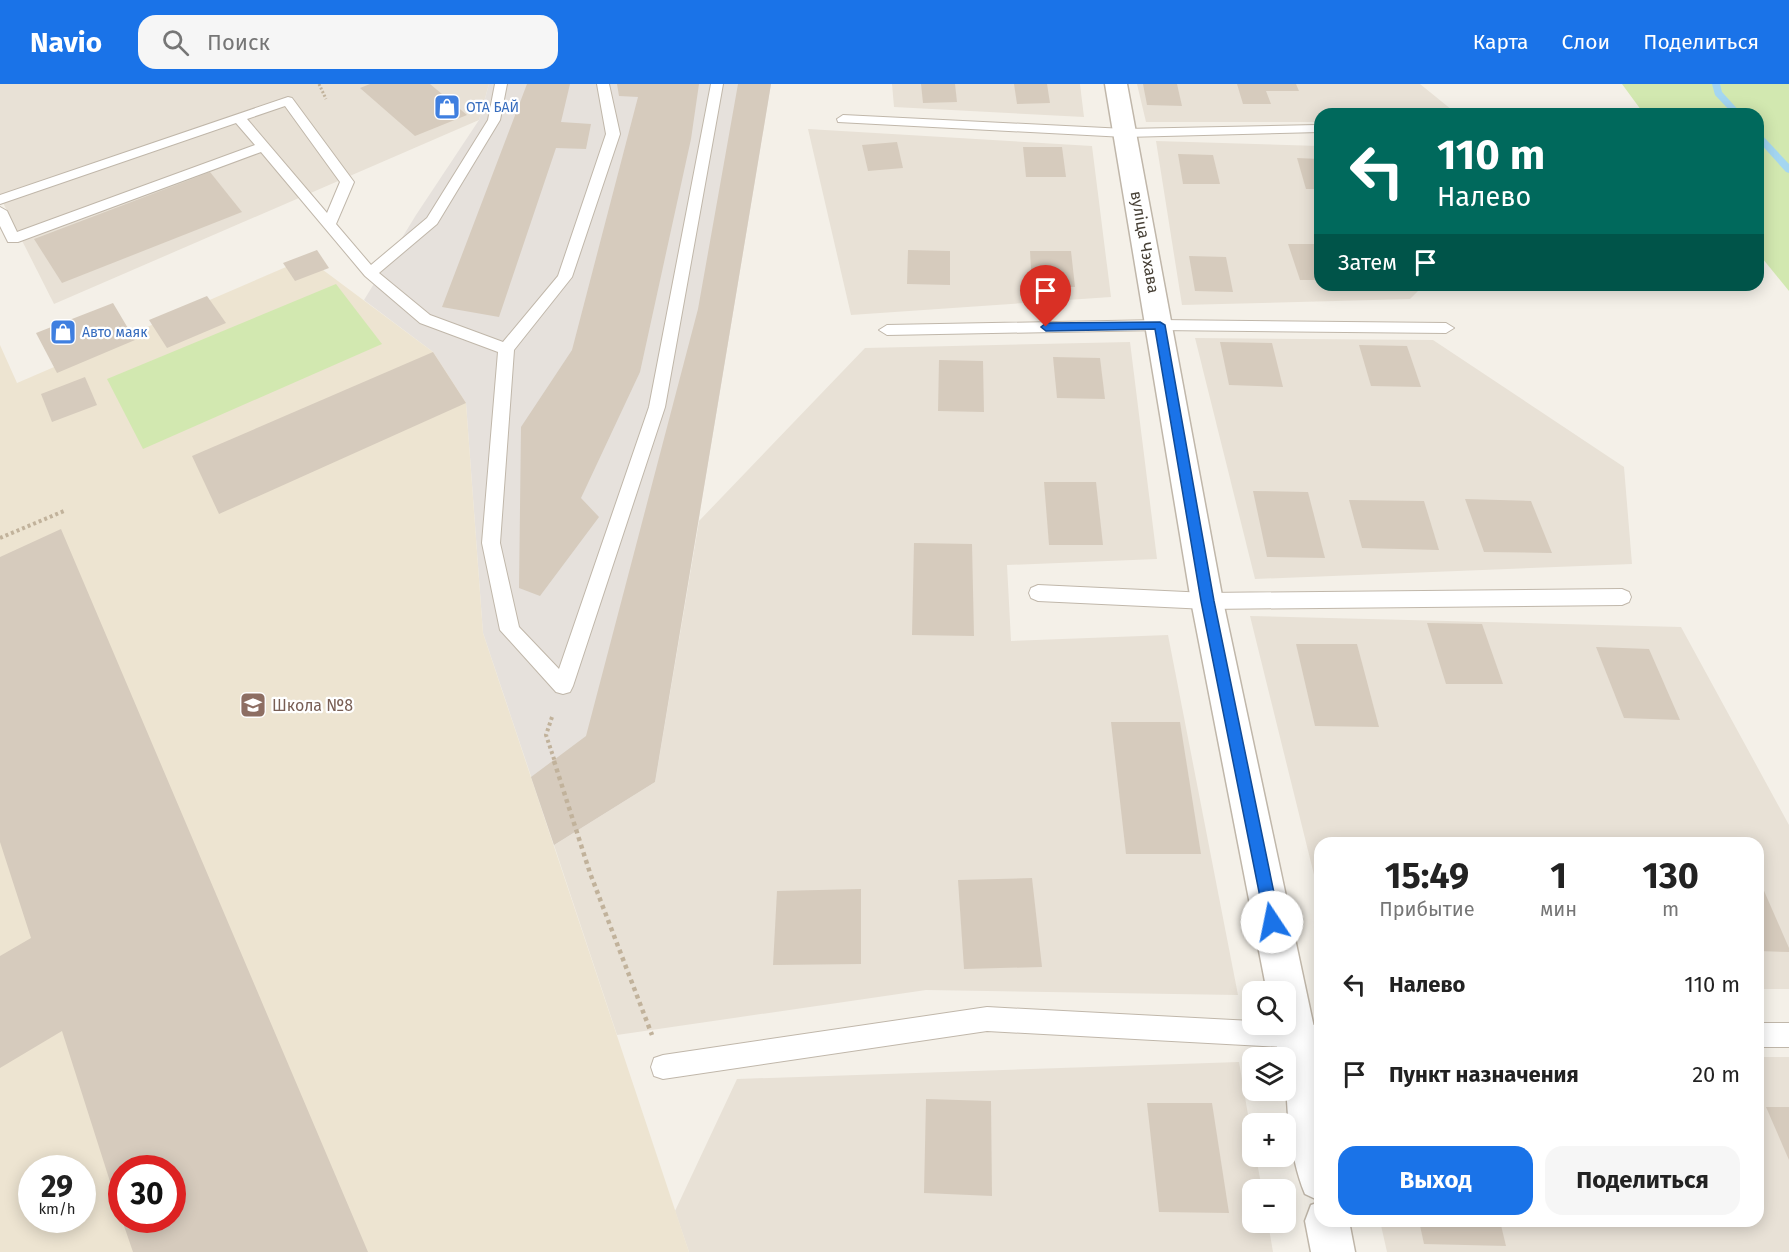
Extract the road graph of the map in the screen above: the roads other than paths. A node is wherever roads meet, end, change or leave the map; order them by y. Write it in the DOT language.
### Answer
graph roads {
  1 [pos="501,84"];
  2 [pos="603,84"];
  3 [pos="717,84"];
  4 [pos="1116,84"];
  5 [pos="239,118"];
  6 [pos="843,119"];
  7 [pos="1314,129"];
  8 [pos="1125,134"];
  9 [pos="265,146"];
  10 [pos="0,200"];
  11 [pos="0,211"];
  12 [pos="329,224"];
  13 [pos="370,273"];
  14 [pos="1160,325"];
  15 [pos="1446,328"];
  16 [pos="887,330"];
  17 [pos="506,349"];
  18 [pos="1038,593"];
  19 [pos="1622,597"];
  20 [pos="1207,601"];
  21 [pos="1764,1035"];
  22 [pos="1789,1035"];
  23 [pos="1308,1037"];
  24 [pos="663,1067"];
  25 [pos="1314,1108"];
  26 [pos="1328,1227"];
  27 [pos="1333,1252"];
  1 -- 13 [label="lane"];
  2 -- 17 [label="lane"];
  3 -- 17 [label="lane"];
  4 -- 8 [label="street, вуліца Чэхава"];
  5 -- 9 [label="lane"];
  5 -- 10 [label="lane"];
  5 -- 12 [label="lane"];
  6 -- 8 [label="lane"];
  7 -- 8 [label="lane"];
  8 -- 14 [label="street, вуліца Чэхава"];
  9 -- 11 [label="lane"];
  9 -- 12 [label="lane"];
  12 -- 13 [label="lane"];
  13 -- 17 [label="lane"];
  14 -- 15 [label="lane"];
  14 -- 16 [label="lane"];
  14 -- 20 [label="street, вуліца Чэхава"];
  18 -- 20 [label="lane"];
  19 -- 20 [label="lane"];
  20 -- 23 [label="street, вуліца Чэхава"];
  21 -- 22 [label="lane"];
  23 -- 24 [label="lane"];
  23 -- 25 [label="street, вуліца Чэхава"];
  26 -- 27 [label="street"];
}
